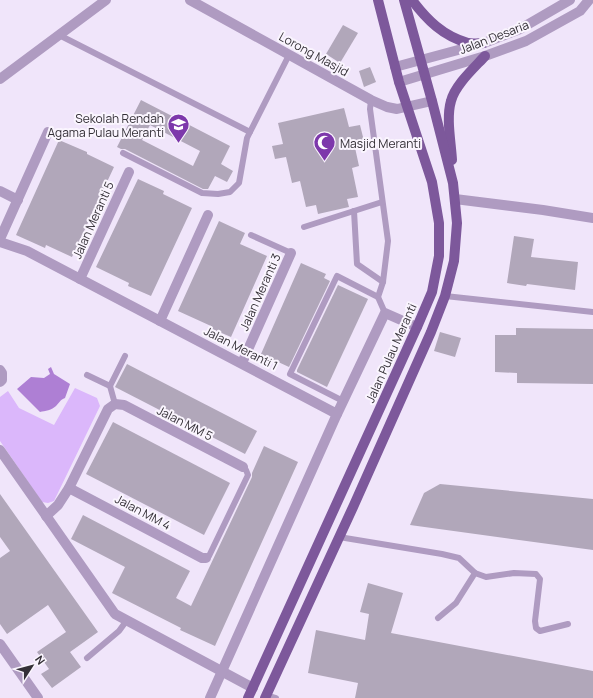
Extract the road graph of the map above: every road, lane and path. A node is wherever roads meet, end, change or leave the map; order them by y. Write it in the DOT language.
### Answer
graph roads {
  1 [pos="106,0"];
  2 [pos="190,0"];
  3 [pos="378,0"];
  4 [pos="404,0"];
  5 [pos="412,0"];
  6 [pos="570,0"];
  7 [pos="589,0"];
  8 [pos="59,35"];
  9 [pos="484,43"];
  10 [pos="289,55"];
  11 [pos="485,56"];
  12 [pos="421,61"];
  13 [pos="395,67"];
  14 [pos="425,75"];
  15 [pos="0,79"];
  16 [pos="399,82"];
  17 [pos="371,100"];
  18 [pos="432,101"];
  19 [pos="407,108"];
  20 [pos="48,132"];
  21 [pos="250,132"];
  22 [pos="123,153"];
  23 [pos="129,172"];
  24 [pos="453,183"];
  25 [pos="0,191"];
  26 [pos="455,199"];
  27 [pos="18,200"];
  28 [pos="382,202"];
  29 [pos="354,211"];
  30 [pos="208,215"];
  31 [pos="593,218"];
  32 [pos="304,228"];
  33 [pos="251,235"];
  34 [pos="0,240"];
  35 [pos="291,253"];
  36 [pos="80,279"];
  37 [pos="383,282"];
  38 [pos="445,296"];
  39 [pos="378,297"];
  40 [pos="593,312"];
  41 [pos="385,313"];
  42 [pos="160,321"];
  43 [pos="417,328"];
  44 [pos="125,356"];
  45 [pos="242,363"];
  46 [pos="0,370"];
  47 [pos="87,375"];
  48 [pos="0,382"];
  49 [pos="110,386"];
  50 [pos="343,401"];
  51 [pos="115,404"];
  52 [pos="337,414"];
  53 [pos="0,450"];
  54 [pos="243,467"];
  55 [pos="69,488"];
  56 [pos="46,516"];
  57 [pos="339,537"];
  58 [pos="206,558"];
  59 [pos="475,573"];
  60 [pos="438,618"];
  61 [pos="127,620"];
  62 [pos="568,624"];
  63 [pos="0,644"];
  64 [pos="86,658"];
  65 [pos="222,671"];
  66 [pos="253,688"];
  67 [pos="269,697"];
  68 [pos="38,698"];
  69 [pos="210,698"];
  70 [pos="248,698"];
  1 -- 8 [label="street"];
  2 -- 10 [label="street, Lorong Masjid"];
  3 -- 13 [label="main road, Jalan Pulau Meranti"];
  4 -- 12 [label="main road"];
  5 -- 9 [label="main road"];
  6 -- 9 [label="street, Jalan Desaria"];
  7 -- 11 [label="street, Jalan Desaria"];
  8 -- 15 [label="street"];
  8 -- 21 [label="lane"];
  9 -- 12 [label="street, Jalan Desaria"];
  10 -- 17 [label="street, Lorong Masjid"];
  10 -- 21 [label="lane"];
  11 -- 14 [label="street, Jalan Desaria"];
  11 -- 24 [label="main road"];
  12 -- 13 [label="street, Jalan Desaria"];
  12 -- 14 [label="main road"];
  13 -- 16 [label="main road, Jalan Pulau Meranti"];
  14 -- 16 [label="street, Jalan Desaria"];
  14 -- 18 [label="main road"];
  16 -- 19 [label="main road, Jalan Pulau Meranti"];
  17 -- 19 [label="street, Lorong Masjid"];
  17 -- 28 [label="lane"];
  18 -- 19 [label="street, Lorong Masjid"];
  18 -- 24 [label="main road"];
  19 -- 43 [label="main road, Jalan Pulau Meranti"];
  20 -- 27 [label="street"];
  21 -- 22 [label="lane"];
  23 -- 36 [label="street, Jalan Meranti 5"];
  24 -- 26 [label="main road"];
  25 -- 27 [label="street"];
  26 -- 31 [label="street"];
  26 -- 38 [label="main road"];
  27 -- 34 [label="street"];
  28 -- 29 [label="lane"];
  28 -- 37 [label="lane"];
  29 -- 32 [label="lane"];
  29 -- 37 [label="lane"];
  30 -- 42 [label="street"];
  33 -- 35 [label="lane"];
  34 -- 36 [label="street, Jalan Meranti 1"];
  35 -- 45 [label="street, Jalan Meranti 3"];
  36 -- 42 [label="street, Jalan Meranti 1"];
  37 -- 39 [label="lane"];
  38 -- 40 [label="lane"];
  38 -- 57 [label="main road"];
  39 -- 41 [label="lane"];
  39 -- 50 [label="lane"];
  41 -- 43 [label="street"];
  41 -- 50 [label="street"];
  42 -- 45 [label="street, Jalan Meranti 1"];
  43 -- 66 [label="main road, Jalan Pulau Meranti"];
  44 -- 49 [label="lane"];
  45 -- 52 [label="street, Jalan Meranti 1"];
  46 -- 48 [label="street"];
  47 -- 49 [label="lane"];
  49 -- 51 [label="lane"];
  50 -- 52 [label="street"];
  51 -- 54 [label="street, Jalan MM 5"];
  51 -- 55 [label="street"];
  52 -- 65 [label="street"];
  53 -- 56 [label="street"];
  54 -- 58 [label="lane"];
  55 -- 56 [label="street"];
  55 -- 58 [label="street, Jalan MM 4"];
  56 -- 61 [label="street"];
  57 -- 59 [label="lane"];
  57 -- 67 [label="main road"];
  59 -- 60 [label="lane"];
  59 -- 62 [label="lane"];
  61 -- 64 [label="lane"];
  61 -- 65 [label="street"];
  63 -- 68 [label="street"];
  65 -- 66 [label="street"];
  65 -- 69 [label="street"];
  66 -- 70 [label="main road, Jalan Pulau Meranti"];
}
